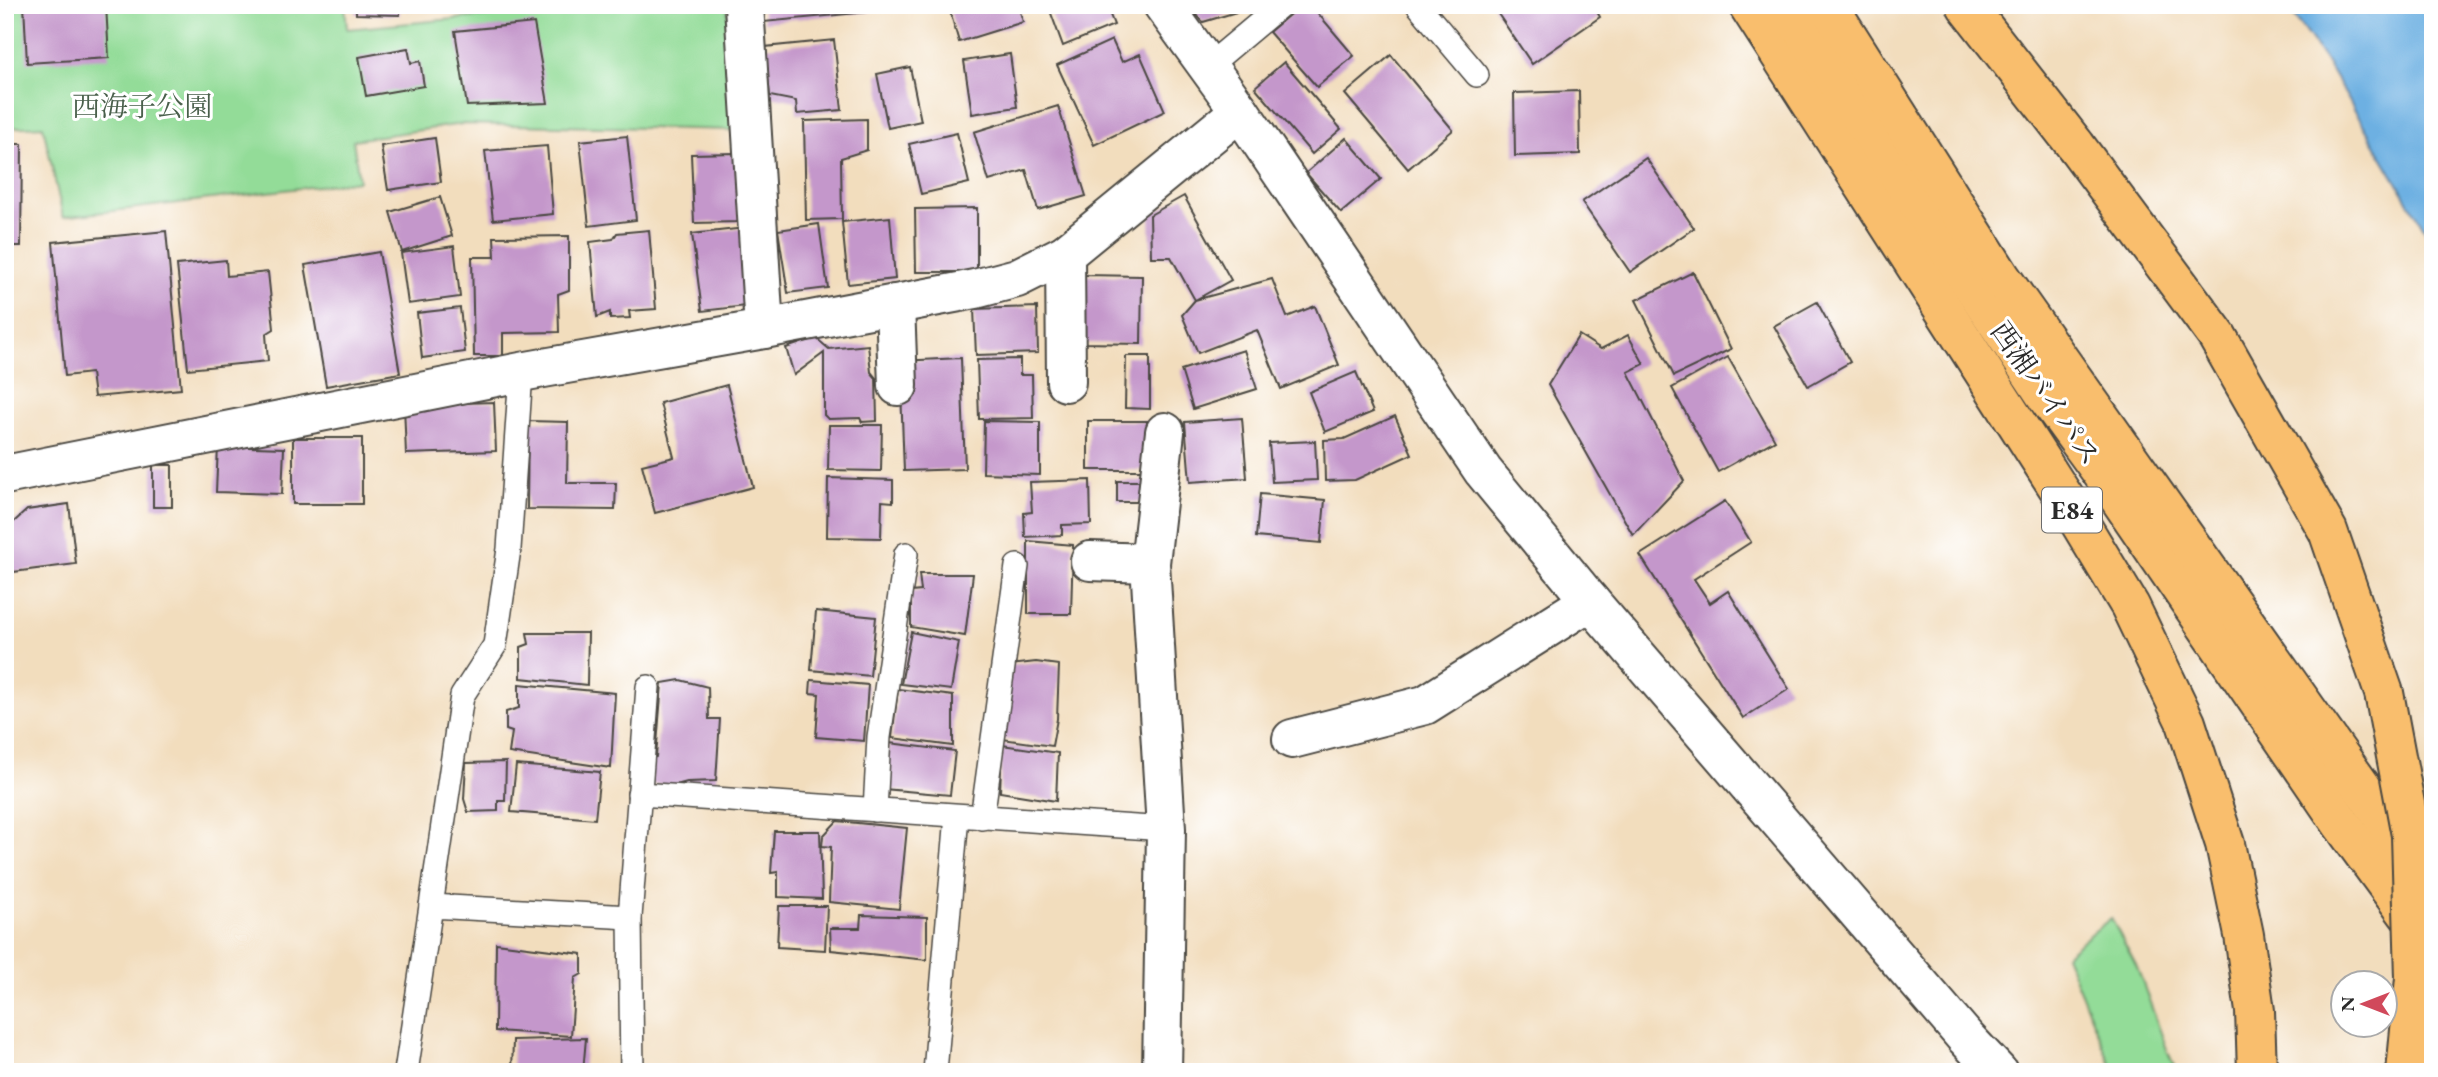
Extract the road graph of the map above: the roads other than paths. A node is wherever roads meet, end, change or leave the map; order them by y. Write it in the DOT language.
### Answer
graph roads {
  1 [pos="744,5"];
  2 [pos="1163,5"];
  3 [pos="1281,5"];
  4 [pos="1418,5"];
  5 [pos="1748,5"];
  6 [pos="1786,5"];
  7 [pos="1828,5"];
  8 [pos="1966,5"];
  9 [pos="1207,67"];
  10 [pos="1477,75"];
  11 [pos="1240,111"];
  12 [pos="1065,254"];
  13 [pos="895,304"];
  14 [pos="764,329"];
  15 [pos="521,372"];
  16 [pos="1066,382"];
  17 [pos="898,386"];
  18 [pos="1165,432"];
  19 [pos="5,475"];
  20 [pos="906,554"];
  21 [pos="1090,561"];
  22 [pos="1150,563"];
  23 [pos="1017,566"];
  24 [pos="1590,601"];
  25 [pos="648,687"];
  26 [pos="1292,739"];
  27 [pos="639,794"];
  28 [pos="875,810"];
  29 [pos="957,816"];
  30 [pos="982,818"];
  31 [pos="1166,829"];
  32 [pos="2433,888"];
  33 [pos="431,906"];
  34 [pos="630,917"];
  35 [pos="2433,948"];
  36 [pos="2255,1011"];
  37 [pos="406,1072"];
  38 [pos="632,1072"];
  39 [pos="935,1072"];
  40 [pos="1162,1072"];
  41 [pos="1997,1072"];
  42 [pos="2247,1072"];
  43 [pos="2257,1072"];
  44 [pos="2406,1072"];
  1 -- 14 [label="street"];
  2 -- 9 [label="street"];
  3 -- 9 [label="lane"];
  4 -- 10 [label="lane"];
  5 -- 36 [label="highway, E84"];
  6 -- 35 [label="highway, 西湘バイパス / E84, bridge"];
  7 -- 32 [label="highway, 西湘バイパス / E84, bridge"];
  8 -- 44 [label="highway, bridge"];
  9 -- 11 [label="street"];
  11 -- 12 [label="street"];
  11 -- 24 [label="street"];
  12 -- 13 [label="street"];
  12 -- 16 [label="street"];
  13 -- 14 [label="street"];
  13 -- 17 [label="street"];
  14 -- 15 [label="street"];
  15 -- 19 [label="street"];
  15 -- 33 [label="lane"];
  18 -- 22 [label="street"];
  20 -- 28 [label="lane"];
  21 -- 22 [label="street"];
  22 -- 31 [label="street"];
  23 -- 30 [label="lane"];
  24 -- 26 [label="street"];
  24 -- 41 [label="street"];
  25 -- 27 [label="lane"];
  27 -- 28 [label="lane"];
  27 -- 34 [label="lane"];
  28 -- 29 [label="lane"];
  29 -- 30 [label="lane"];
  29 -- 39 [label="lane"];
  30 -- 31 [label="lane"];
  31 -- 40 [label="street"];
  33 -- 34 [label="lane"];
  33 -- 37 [label="lane"];
  34 -- 38 [label="lane"];
  36 -- 42 [label="highway"];
  36 -- 43 [label="highway, E84"];
}
